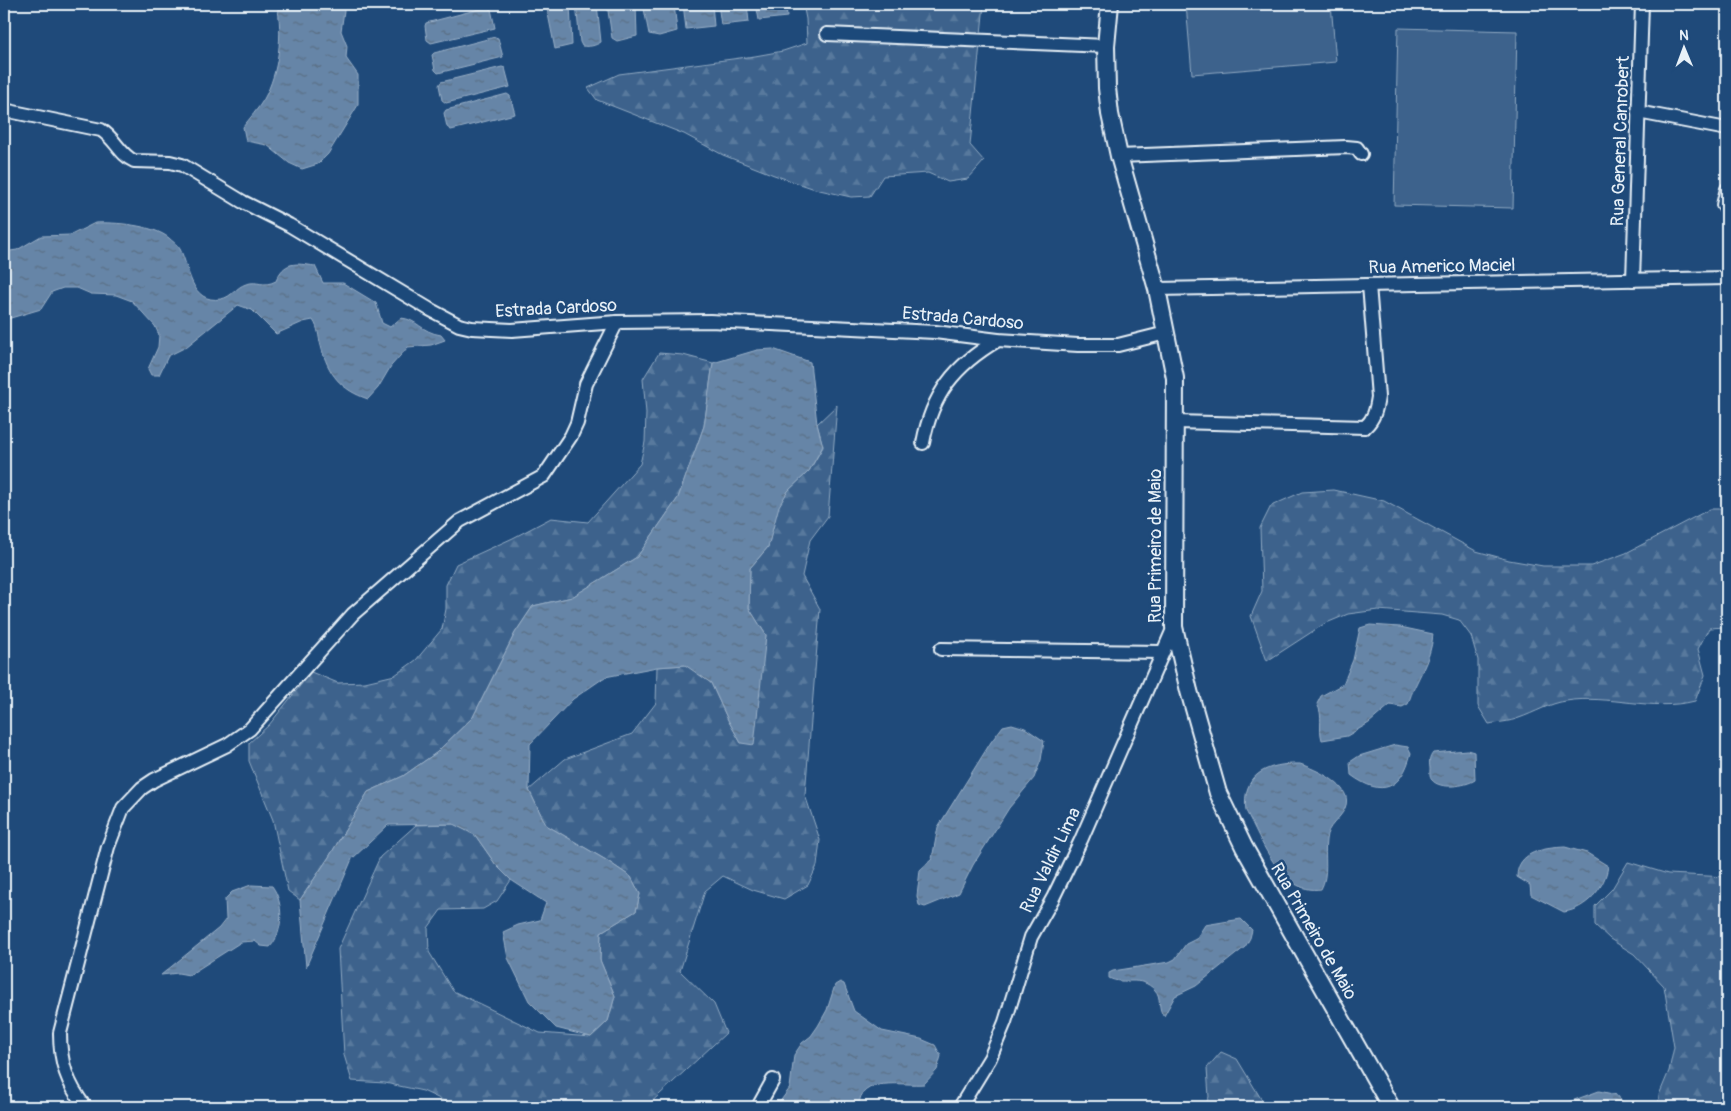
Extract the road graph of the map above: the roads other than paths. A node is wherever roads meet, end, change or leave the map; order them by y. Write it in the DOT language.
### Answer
graph roads {
  1 [pos="1110,4"];
  2 [pos="1642,4"];
  3 [pos="827,34"];
  4 [pos="1106,46"];
  5 [pos="4,110"];
  6 [pos="1638,112"];
  7 [pos="1727,129"];
  8 [pos="1361,154"];
  9 [pos="1118,156"];
  10 [pos="1727,189"];
  11 [pos="1722,205"];
  12 [pos="1727,278"];
  13 [pos="1633,280"];
  14 [pos="1369,285"];
  15 [pos="1157,289"];
  16 [pos="617,322"];
  17 [pos="1166,334"];
  18 [pos="998,340"];
  19 [pos="1176,422"];
  20 [pos="923,443"];
  21 [pos="1174,627"];
  22 [pos="941,649"];
  23 [pos="1162,652"];
  24 [pos="773,1080"];
  25 [pos="86,1107"];
  26 [pos="758,1107"];
  27 [pos="960,1107"];
  28 [pos="1391,1107"];
  1 -- 4 [label="main road, Rua Primeiro de Maio"];
  2 -- 6 [label="street, Rua General Canrobert"];
  3 -- 4 [label="street"];
  4 -- 9 [label="main road, Rua Primeiro de Maio"];
  5 -- 16 [label="street, Estrada Cardoso"];
  6 -- 7 [label="street"];
  6 -- 13 [label="street, Rua General Canrobert"];
  8 -- 9 [label="street"];
  9 -- 15 [label="main road, Rua Primeiro de Maio"];
  10 -- 11 [label="street"];
  12 -- 13 [label="street, Rua Americo Maciel"];
  13 -- 14 [label="street, Rua Americo Maciel"];
  14 -- 15 [label="street, Rua Americo Maciel"];
  14 -- 19 [label="street"];
  15 -- 17 [label="main road, Rua Primeiro de Maio"];
  16 -- 18 [label="street, Estrada Cardoso"];
  16 -- 25 [label="street"];
  17 -- 18 [label="street, Estrada Cardoso"];
  17 -- 19 [label="main road, Rua Primeiro de Maio"];
  18 -- 20 [label="street"];
  19 -- 21 [label="main road, Rua Primeiro de Maio"];
  21 -- 23 [label="street, Rua Valdir Lima"];
  21 -- 28 [label="main road, Rua Primeiro de Maio"];
  22 -- 23 [label="street"];
  23 -- 27 [label="street, Rua Valdir Lima"];
  24 -- 26 [label="street"];
}
